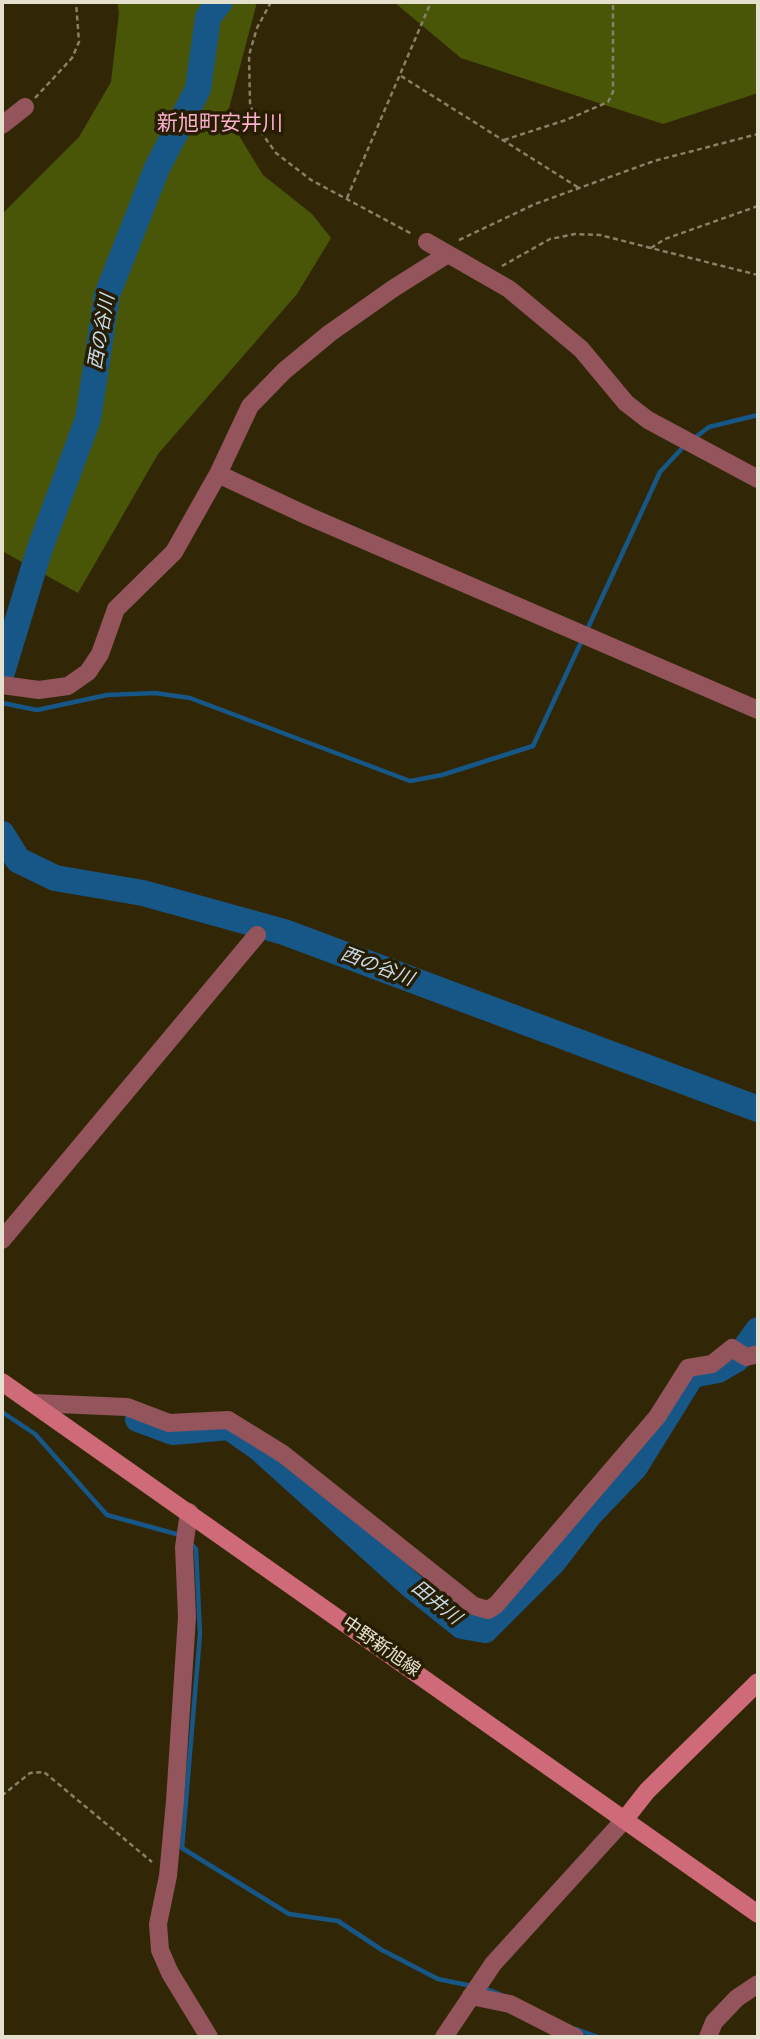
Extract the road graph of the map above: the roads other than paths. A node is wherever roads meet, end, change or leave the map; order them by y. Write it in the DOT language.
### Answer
graph roads {
  1 [pos="25,107"];
  2 [pos="2,125"];
  3 [pos="218,474"];
  4 [pos="758,479"];
  5 [pos="2,685"];
  6 [pos="758,710"];
  7 [pos="257,935"];
  8 [pos="2,1240"];
  9 [pos="758,1354"];
  10 [pos="2,1382"];
  11 [pos="34,1404"];
  12 [pos="189,1512"];
  13 [pos="758,1682"];
  14 [pos="625,1819"];
  15 [pos="758,1914"];
  16 [pos="758,1984"];
  17 [pos="471,1996"];
  18 [pos="209,2037"];
  19 [pos="444,2037"];
  20 [pos="575,2037"];
  21 [pos="708,2037"];
  1 -- 2 [label="street"];
  3 -- 4 [label="street"];
  3 -- 5 [label="street"];
  3 -- 6 [label="street"];
  7 -- 8 [label="street"];
  9 -- 11 [label="street"];
  10 -- 11 [label="main road, 中野新旭線"];
  11 -- 12 [label="main road, 中野新旭線"];
  12 -- 14 [label="main road, 中野新旭線"];
  12 -- 18 [label="street"];
  13 -- 14 [label="main road"];
  14 -- 15 [label="main road, 中野新旭線"];
  14 -- 17 [label="street"];
  16 -- 21 [label="street"];
  17 -- 19 [label="street"];
  17 -- 20 [label="street"];
}
